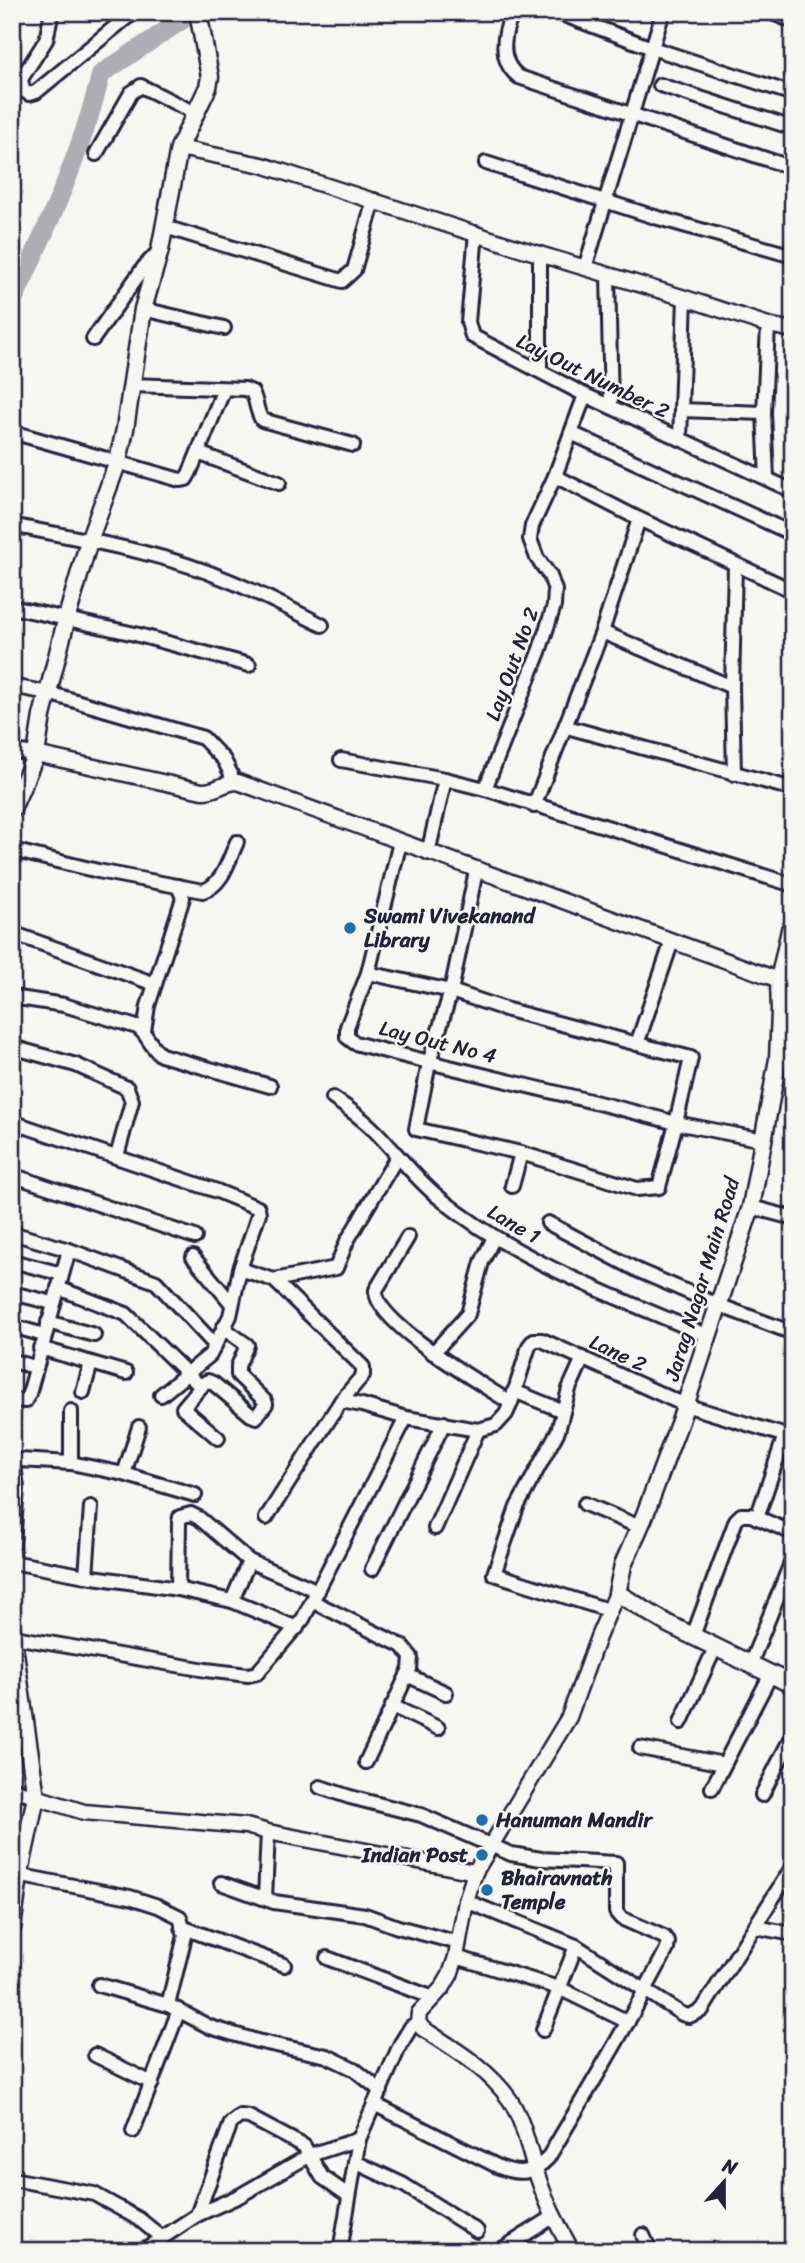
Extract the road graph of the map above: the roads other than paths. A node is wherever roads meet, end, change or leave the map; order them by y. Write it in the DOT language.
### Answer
graph roads {
  1 [pos="52,12"];
  2 [pos="198,12"];
  3 [pos="513,12"];
  4 [pos="556,12"];
  5 [pos="663,12"];
  6 [pos="770,12"];
  7 [pos="134,13"];
  8 [pos="793,21"];
  9 [pos="652,48"];
  10 [pos="660,85"];
  11 [pos="793,94"];
  12 [pos="195,114"];
  13 [pos="632,116"];
  14 [pos="793,128"];
  15 [pos="179,148"];
  16 [pos="96,154"];
  17 [pos="486,163"];
  18 [pos="793,168"];
  19 [pos="373,200"];
  20 [pos="606,200"];
  21 [pos="165,227"];
  22 [pos="476,233"];
  23 [pos="160,250"];
  24 [pos="540,254"];
  25 [pos="793,256"];
  26 [pos="584,268"];
  27 [pos="608,275"];
  28 [pos="685,298"];
  29 [pos="143,309"];
  30 [pos="768,325"];
  31 [pos="224,328"];
  32 [pos="793,330"];
  33 [pos="93,339"];
  34 [pos="540,371"];
  35 [pos="131,385"];
  36 [pos="224,389"];
  37 [pos="585,395"];
  38 [pos="611,407"];
  39 [pos="681,410"];
  40 [pos="764,413"];
  41 [pos="12,432"];
  42 [pos="571,433"];
  43 [pos="680,439"];
  44 [pos="353,445"];
  45 [pos="198,453"];
  46 [pos="118,461"];
  47 [pos="555,476"];
  48 [pos="767,478"];
  49 [pos="279,483"];
  50 [pos="793,491"];
  51 [pos="639,519"];
  52 [pos="12,525"];
  53 [pos="793,534"];
  54 [pos="89,541"];
  55 [pos="735,565"];
  56 [pos="793,590"];
  57 [pos="12,607"];
  58 [pos="67,617"];
  59 [pos="322,625"];
  60 [pos="602,632"];
  61 [pos="249,665"];
  62 [pos="12,686"];
  63 [pos="732,687"];
  64 [pos="48,693"];
  65 [pos="567,726"];
  66 [pos="12,751"];
  67 [pos="36,754"];
  68 [pos="341,760"];
  69 [pos="734,774"];
  70 [pos="445,779"];
  71 [pos="234,782"];
  72 [pos="485,789"];
  73 [pos="793,789"];
  74 [pos="534,806"];
  75 [pos="12,809"];
  76 [pos="237,842"];
  77 [pos="400,842"];
  78 [pos="12,850"];
  79 [pos="428,853"];
  80 [pos="476,871"];
  81 [pos="793,885"];
  82 [pos="184,887"];
  83 [pos="793,927"];
  84 [pos="12,933"];
  85 [pos="672,942"];
  86 [pos="368,973"];
  87 [pos="784,977"];
  88 [pos="155,984"];
  89 [pos="451,990"];
  90 [pos="12,997"];
  91 [pos="144,1031"];
  92 [pos="637,1044"];
  93 [pos="12,1047"];
  94 [pos="429,1063"];
  95 [pos="270,1086"];
  96 [pos="333,1098"];
  97 [pos="12,1122"];
  98 [pos="676,1123"];
  99 [pos="763,1140"];
  100 [pos="521,1153"];
  101 [pos="117,1156"];
  102 [pos="397,1157"];
  103 [pos="12,1175"];
  104 [pos="512,1186"];
  105 [pos="751,1207"];
  106 [pos="793,1218"];
  107 [pos="548,1223"];
  108 [pos="12,1233"];
  109 [pos="195,1237"];
  110 [pos="408,1237"];
  111 [pos="494,1237"];
  112 [pos="69,1250"];
  113 [pos="193,1257"];
  114 [pos="12,1261"];
  115 [pos="248,1272"];
  116 [pos="62,1274"];
  117 [pos="274,1280"];
  118 [pos="58,1288"];
  119 [pos="12,1293"];
  120 [pos="53,1303"];
  121 [pos="232,1304"];
  122 [pos="718,1305"];
  123 [pos="12,1326"];
  124 [pos="46,1329"];
  125 [pos="231,1333"];
  126 [pos="793,1333"];
  127 [pos="94,1335"];
  128 [pos="708,1336"];
  129 [pos="215,1345"];
  130 [pos="40,1348"];
  131 [pos="433,1353"];
  132 [pos="583,1358"];
  133 [pos="12,1361"];
  134 [pos="91,1363"];
  135 [pos="35,1367"];
  136 [pos="126,1373"];
  137 [pos="194,1380"];
  138 [pos="83,1392"];
  139 [pos="161,1395"];
  140 [pos="512,1397"];
  141 [pos="12,1401"];
  142 [pos="341,1401"];
  143 [pos="685,1405"];
  144 [pos="563,1410"];
  145 [pos="71,1411"];
  146 [pos="405,1418"];
  147 [pos="444,1423"];
  148 [pos="139,1427"];
  149 [pos="478,1430"];
  150 [pos="789,1436"];
  151 [pos="218,1438"];
  152 [pos="71,1463"];
  153 [pos="124,1474"];
  154 [pos="195,1495"];
  155 [pos="586,1504"];
  156 [pos="91,1507"];
  157 [pos="266,1518"];
  158 [pos="757,1518"];
  159 [pos="640,1527"];
  160 [pos="435,1528"];
  161 [pos="793,1534"];
  162 [pos="793,1558"];
  163 [pos="12,1560"];
  164 [pos="249,1561"];
  165 [pos="372,1569"];
  166 [pos="86,1576"];
  167 [pos="178,1589"];
  168 [pos="617,1593"];
  169 [pos="315,1596"];
  170 [pos="232,1601"];
  171 [pos="608,1610"];
  172 [pos="297,1628"];
  173 [pos="13,1634"];
  174 [pos="693,1636"];
  175 [pos="715,1648"];
  176 [pos="750,1665"];
  177 [pos="771,1674"];
  178 [pos="407,1675"];
  179 [pos="793,1685"];
  180 [pos="446,1693"];
  181 [pos="392,1706"];
  182 [pos="681,1722"];
  183 [pos="439,1728"];
  184 [pos="793,1734"];
  185 [pos="640,1748"];
  186 [pos="366,1762"];
  187 [pos="724,1763"];
  188 [pos="320,1787"];
  189 [pos="12,1788"];
  190 [pos="712,1788"];
  191 [pos="762,1795"];
  192 [pos="36,1797"];
  193 [pos="268,1832"];
  194 [pos="490,1845"];
  195 [pos="793,1866"];
  196 [pos="475,1872"];
  197 [pos="15,1875"];
  198 [pos="221,1883"];
  199 [pos="265,1898"];
  200 [pos="466,1901"];
  201 [pos="183,1927"];
  202 [pos="754,1927"];
  203 [pos="12,1928"];
  204 [pos="793,1934"];
  205 [pos="576,1946"];
  206 [pos="458,1950"];
  207 [pos="327,1958"];
  208 [pos="284,1965"];
  209 [pos="99,1985"];
  210 [pos="559,1987"];
  211 [pos="646,1990"];
  212 [pos="431,1997"];
  213 [pos="173,2008"];
  214 [pos="418,2022"];
  215 [pos="628,2022"];
  216 [pos="543,2030"];
  217 [pos="95,2055"];
  218 [pos="152,2083"];
  219 [pos="381,2091"];
  220 [pos="374,2104"];
  221 [pos="133,2131"];
  222 [pos="359,2139"];
  223 [pos="310,2155"];
  224 [pos="355,2162"];
  225 [pos="535,2170"];
  226 [pos="12,2179"];
  227 [pos="348,2195"];
  228 [pos="197,2215"];
  229 [pos="552,2217"];
  230 [pos="477,2231"];
  231 [pos="643,2235"];
  232 [pos="161,2237"];
  233 [pos="142,2251"];
  234 [pos="340,2251"];
  235 [pos="499,2251"];
  236 [pos="572,2251"];
  237 [pos="650,2251"];
  1 -- 7 [label="street"];
  2 -- 12 [label="main road"];
  3 -- 13 [label="street"];
  4 -- 9 [label="street"];
  5 -- 9 [label="street"];
  6 -- 8 [label="street"];
  9 -- 11 [label="street"];
  9 -- 13 [label="street"];
  10 -- 14 [label="street"];
  12 -- 15 [label="main road"];
  12 -- 16 [label="street"];
  13 -- 18 [label="street"];
  13 -- 20 [label="street"];
  15 -- 19 [label="street"];
  15 -- 21 [label="main road"];
  17 -- 20 [label="street"];
  19 -- 21 [label="street"];
  19 -- 22 [label="street"];
  20 -- 25 [label="street"];
  20 -- 26 [label="street"];
  21 -- 23 [label="main road"];
  22 -- 24 [label="street"];
  22 -- 34 [label="street, Lay Out Number 2"];
  23 -- 29 [label="main road"];
  23 -- 33 [label="street"];
  24 -- 26 [label="street"];
  24 -- 34 [label="street"];
  26 -- 27 [label="street"];
  27 -- 28 [label="street"];
  27 -- 38 [label="street"];
  28 -- 30 [label="street"];
  28 -- 39 [label="street"];
  29 -- 31 [label="street"];
  29 -- 35 [label="main road"];
  30 -- 32 [label="street"];
  30 -- 40 [label="street"];
  34 -- 37 [label="street, Lay Out Number 2"];
  35 -- 36 [label="street"];
  35 -- 46 [label="main road"];
  36 -- 44 [label="street"];
  36 -- 45 [label="street"];
  37 -- 38 [label="street, Lay Out Number 2"];
  37 -- 42 [label="street"];
  38 -- 43 [label="street, Lay Out Number 2"];
  39 -- 40 [label="street"];
  39 -- 43 [label="street"];
  40 -- 48 [label="street"];
  41 -- 46 [label="street"];
  42 -- 47 [label="street"];
  42 -- 53 [label="street"];
  43 -- 48 [label="street, Lay Out Number 2"];
  45 -- 46 [label="street"];
  45 -- 49 [label="street"];
  46 -- 54 [label="main road"];
  47 -- 51 [label="street"];
  47 -- 72 [label="street, Lay Out No 2"];
  48 -- 50 [label="street, Lay Out Number 2"];
  51 -- 55 [label="street"];
  51 -- 60 [label="street"];
  52 -- 54 [label="street"];
  54 -- 58 [label="main road"];
  54 -- 59 [label="street"];
  55 -- 56 [label="street"];
  55 -- 63 [label="street"];
  57 -- 58 [label="street"];
  58 -- 61 [label="street"];
  58 -- 64 [label="main road"];
  60 -- 63 [label="street"];
  60 -- 65 [label="street"];
  62 -- 64 [label="street"];
  63 -- 69 [label="street"];
  64 -- 67 [label="main road"];
  64 -- 71 [label="street"];
  65 -- 69 [label="street"];
  65 -- 74 [label="street"];
  66 -- 67 [label="street"];
  67 -- 71 [label="street"];
  67 -- 75 [label="main road"];
  68 -- 70 [label="street"];
  69 -- 73 [label="street"];
  70 -- 72 [label="street"];
  70 -- 79 [label="street"];
  71 -- 77 [label="street"];
  72 -- 74 [label="street"];
  74 -- 81 [label="street"];
  76 -- 82 [label="street"];
  77 -- 79 [label="street"];
  77 -- 86 [label="street, Lay Out No 4"];
  78 -- 82 [label="street"];
  79 -- 80 [label="street"];
  80 -- 85 [label="street"];
  80 -- 89 [label="street"];
  82 -- 88 [label="street"];
  83 -- 87 [label="main road, Jarag Nagar Main Road"];
  84 -- 88 [label="street"];
  85 -- 87 [label="street"];
  85 -- 92 [label="street"];
  86 -- 89 [label="street"];
  86 -- 94 [label="street, Lay Out No 4"];
  87 -- 99 [label="main road, Jarag Nagar Main Road"];
  88 -- 91 [label="street"];
  89 -- 92 [label="street"];
  89 -- 94 [label="street"];
  90 -- 91 [label="street"];
  91 -- 95 [label="street"];
  92 -- 98 [label="street"];
  93 -- 101 [label="street"];
  94 -- 98 [label="street, Lay Out No 4"];
  94 -- 100 [label="street"];
  96 -- 102 [label="street, Lane 1"];
  97 -- 101 [label="street"];
  98 -- 99 [label="street, Lay Out No 4"];
  98 -- 100 [label="street"];
  99 -- 105 [label="main road, Jarag Nagar Main Road"];
  100 -- 104 [label="street"];
  101 -- 115 [label="street"];
  102 -- 111 [label="street, Lane 1"];
  102 -- 117 [label="street"];
  103 -- 109 [label="street"];
  105 -- 106 [label="street"];
  105 -- 122 [label="main road, Jarag Nagar Main Road"];
  107 -- 122 [label="street"];
  108 -- 112 [label="street"];
  110 -- 131 [label="street"];
  111 -- 128 [label="street, Lane 1"];
  111 -- 131 [label="street"];
  112 -- 116 [label="street"];
  112 -- 129 [label="street"];
  113 -- 121 [label="street"];
  114 -- 116 [label="street"];
  115 -- 117 [label="street"];
  115 -- 121 [label="street"];
  116 -- 118 [label="street"];
  117 -- 142 [label="street"];
  118 -- 120 [label="street"];
  118 -- 137 [label="street"];
  119 -- 120 [label="street"];
  120 -- 124 [label="street"];
  121 -- 125 [label="street"];
  122 -- 126 [label="street"];
  122 -- 128 [label="main road, Jarag Nagar Main Road"];
  123 -- 124 [label="street"];
  124 -- 127 [label="street"];
  124 -- 130 [label="street"];
  125 -- 129 [label="street"];
  125 -- 137 [label="street"];
  128 -- 143 [label="main road, Jarag Nagar Main Road"];
  129 -- 137 [label="street"];
  130 -- 134 [label="street"];
  130 -- 135 [label="street"];
  131 -- 140 [label="street"];
  132 -- 140 [label="street, Lane 2"];
  132 -- 143 [label="street, Lane 2"];
  132 -- 144 [label="street"];
  133 -- 135 [label="street"];
  134 -- 136 [label="street"];
  134 -- 138 [label="street"];
  135 -- 141 [label="street"];
  137 -- 139 [label="street"];
  137 -- 151 [label="street"];
  140 -- 144 [label="street"];
  140 -- 149 [label="street"];
  142 -- 146 [label="street"];
  142 -- 157 [label="street"];
  143 -- 150 [label="street, Lane 2"];
  143 -- 159 [label="main road, Jarag Nagar Main Road"];
  144 -- 171 [label="street"];
  145 -- 152 [label="street"];
  146 -- 147 [label="street"];
  146 -- 169 [label="street"];
  147 -- 149 [label="street"];
  147 -- 165 [label="street"];
  148 -- 153 [label="street"];
  149 -- 160 [label="street"];
  150 -- 158 [label="street"];
  152 -- 153 [label="street"];
  152 -- 163 [label="street"];
  153 -- 154 [label="street"];
  155 -- 159 [label="street"];
  156 -- 166 [label="street"];
  158 -- 161 [label="street"];
  158 -- 174 [label="street"];
  159 -- 168 [label="main road, Jarag Nagar Main Road"];
  162 -- 176 [label="street"];
  163 -- 166 [label="street"];
  164 -- 167 [label="street"];
  164 -- 169 [label="street"];
  164 -- 170 [label="street"];
  166 -- 167 [label="street"];
  167 -- 170 [label="street"];
  168 -- 171 [label="street"];
  168 -- 174 [label="main road"];
  169 -- 172 [label="street"];
  169 -- 178 [label="street"];
  170 -- 172 [label="street"];
  171 -- 194 [label="street"];
  172 -- 173 [label="street"];
  173 -- 192 [label="main road"];
  174 -- 175 [label="main road"];
  175 -- 176 [label="main road"];
  175 -- 182 [label="street"];
  176 -- 177 [label="main road"];
  177 -- 179 [label="main road"];
  177 -- 187 [label="street"];
  178 -- 180 [label="street"];
  178 -- 181 [label="street"];
  181 -- 183 [label="street"];
  181 -- 186 [label="street"];
  184 -- 191 [label="street"];
  185 -- 187 [label="street"];
  187 -- 190 [label="street"];
  188 -- 194 [label="street"];
  189 -- 192 [label="street"];
  192 -- 193 [label="street"];
  192 -- 197 [label="main road"];
  193 -- 196 [label="street"];
  193 -- 199 [label="street"];
  194 -- 196 [label="street"];
  194 -- 211 [label="street"];
  195 -- 202 [label="street"];
  196 -- 200 [label="street"];
  197 -- 201 [label="street"];
  197 -- 203 [label="main road"];
  198 -- 199 [label="street"];
  199 -- 206 [label="street"];
  200 -- 205 [label="street"];
  200 -- 206 [label="street"];
  201 -- 208 [label="street"];
  201 -- 213 [label="street"];
  202 -- 204 [label="street"];
  202 -- 211 [label="street"];
  205 -- 210 [label="street"];
  205 -- 211 [label="street"];
  206 -- 210 [label="street"];
  206 -- 212 [label="street"];
  207 -- 212 [label="street"];
  209 -- 213 [label="street"];
  210 -- 215 [label="street"];
  210 -- 216 [label="street"];
  211 -- 215 [label="street"];
  212 -- 214 [label="street"];
  213 -- 218 [label="street"];
  213 -- 219 [label="street"];
  214 -- 219 [label="street"];
  214 -- 225 [label="street"];
  215 -- 225 [label="street"];
  217 -- 218 [label="street"];
  218 -- 221 [label="street"];
  219 -- 220 [label="street"];
  220 -- 222 [label="street"];
  220 -- 225 [label="street"];
  222 -- 223 [label="street"];
  222 -- 224 [label="street"];
  223 -- 227 [label="street"];
  223 -- 228 [label="street"];
  223 -- 228 [label="street"];
  224 -- 227 [label="street"];
  224 -- 230 [label="street"];
  225 -- 229 [label="street"];
  226 -- 232 [label="street"];
  227 -- 234 [label="street"];
  228 -- 232 [label="street"];
  229 -- 235 [label="street"];
  229 -- 236 [label="street"];
  231 -- 237 [label="street"];
  232 -- 233 [label="street"];
}
